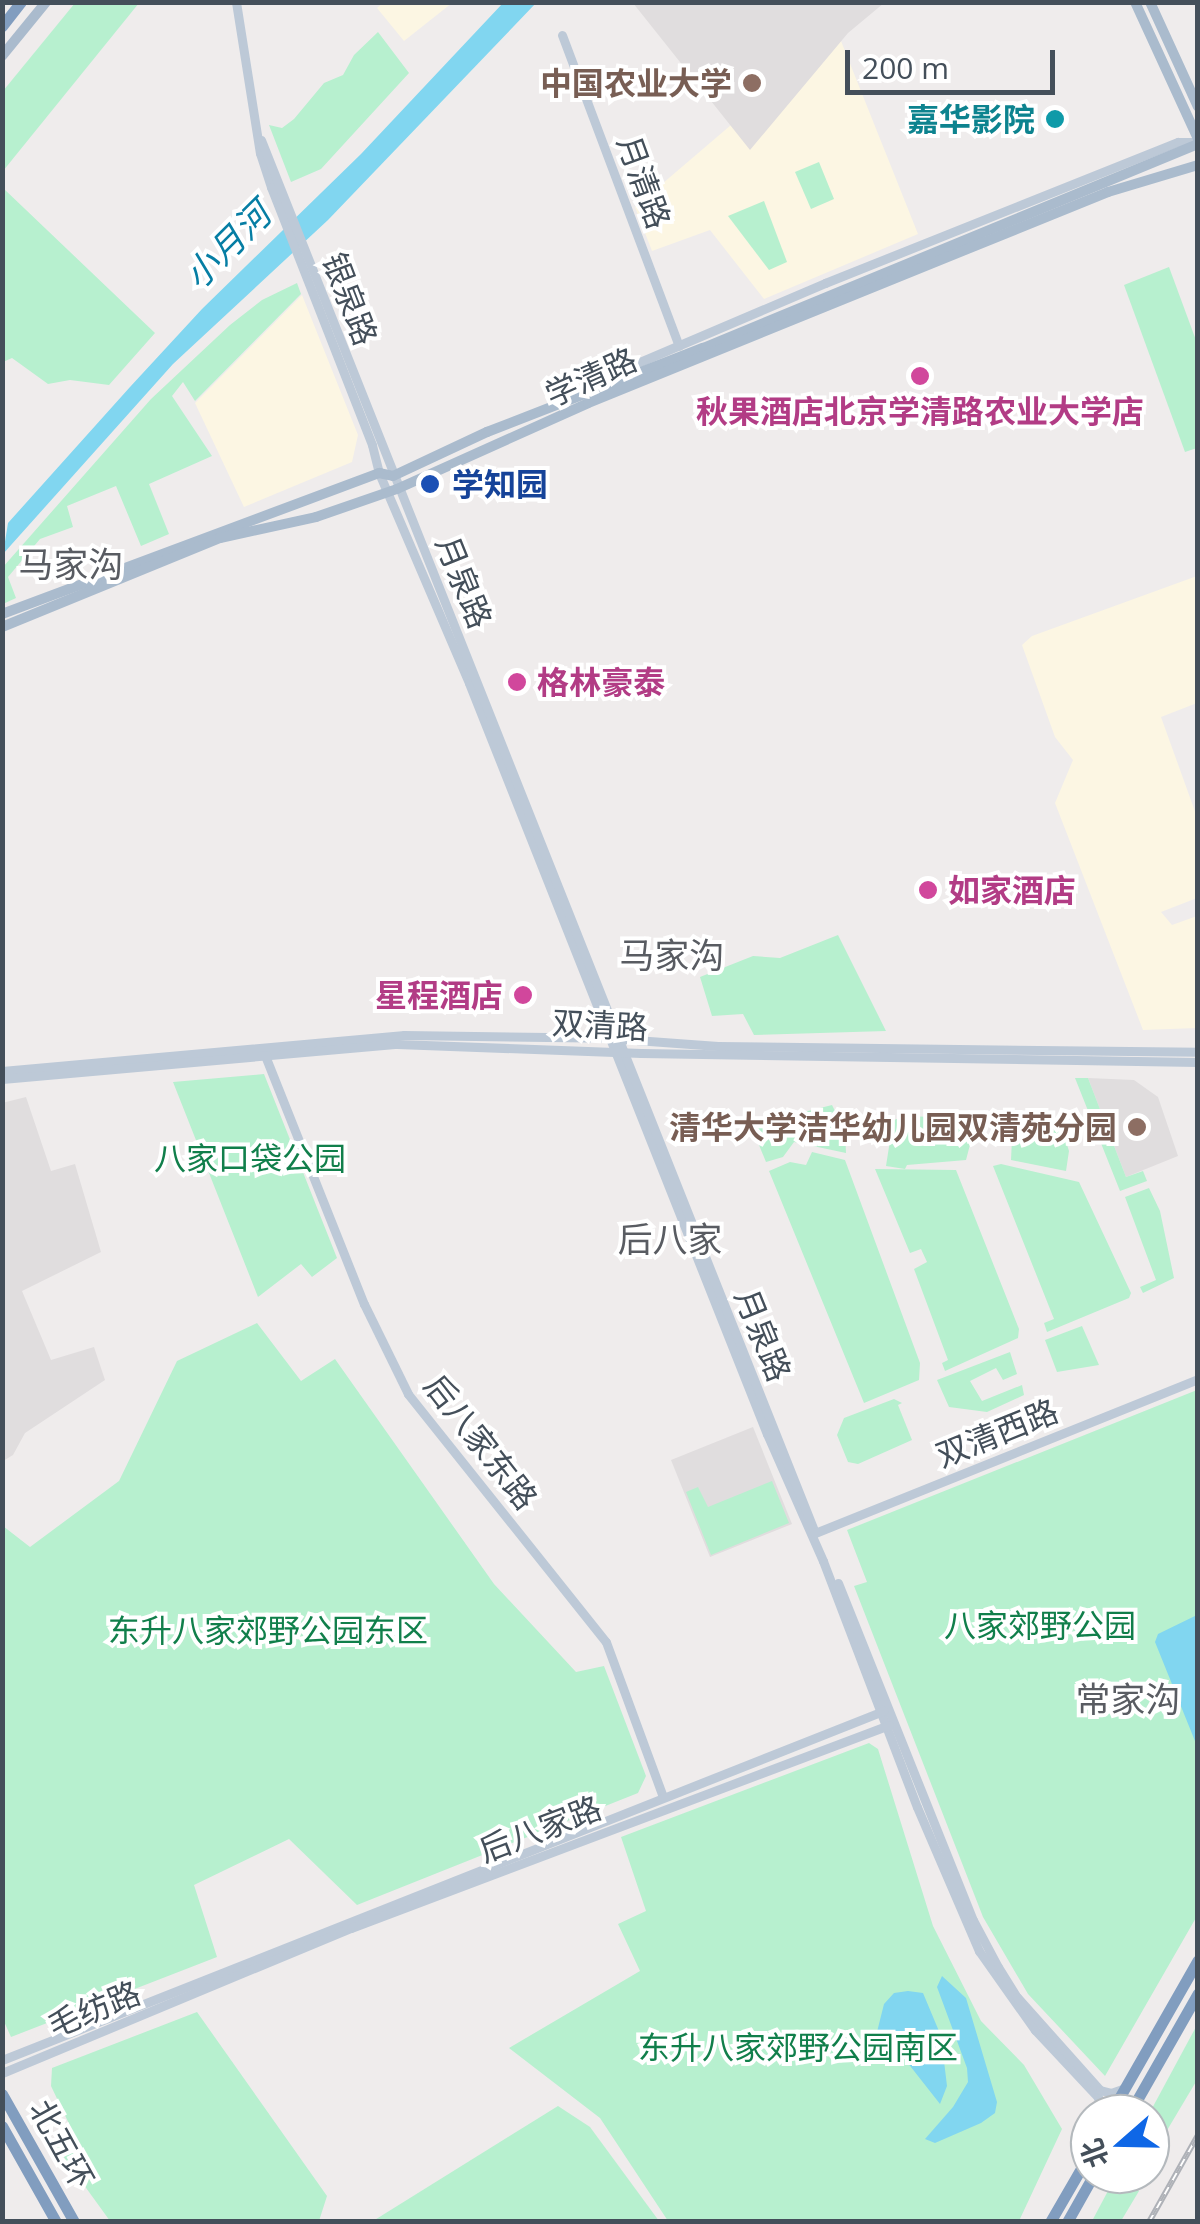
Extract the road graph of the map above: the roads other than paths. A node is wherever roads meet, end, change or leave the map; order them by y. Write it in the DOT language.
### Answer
graph roads {
  1 [pos="12,2"];
  2 [pos="21,2"];
  3 [pos="46,2"];
  4 [pos="236,2"];
  5 [pos="1135,2"];
  6 [pos="1150,2"];
  7 [pos="2,14"];
  8 [pos="2,26"];
  9 [pos="562,35"];
  10 [pos="2,56"];
  11 [pos="1198,107"];
  12 [pos="1198,142"];
  13 [pos="1198,165"];
  14 [pos="1031,202"];
  15 [pos="1026,216"];
  16 [pos="306,264"];
  17 [pos="679,346"];
  18 [pos="571,400"];
  19 [pos="379,473"];
  20 [pos="393,476"];
  21 [pos="392,490"];
  22 [pos="2,614"];
  23 [pos="2,628"];
  24 [pos="608,1038"];
  25 [pos="620,1039"];
  26 [pos="264,1051"];
  27 [pos="613,1051"];
  28 [pos="625,1052"];
  29 [pos="1198,1052"];
  30 [pos="1198,1062"];
  31 [pos="2,1071"];
  32 [pos="2,1079"];
  33 [pos="1198,1379"];
  34 [pos="814,1533"];
  35 [pos="886,1710"];
  36 [pos="891,1725"];
  37 [pos="663,1796"];
  38 [pos="1198,1960"];
  39 [pos="202,1979"];
  40 [pos="205,1990"];
  41 [pos="1198,1993"];
  42 [pos="2,2060"];
  43 [pos="2,2073"];
  44 [pos="1125,2088"];
  45 [pos="2,2094"];
  46 [pos="1095,2094"];
  47 [pos="1122,2094"];
  48 [pos="1140,2094"];
  49 [pos="2,2126"];
  50 [pos="1070,2188"];
  51 [pos="1083,2194"];
  52 [pos="56,2222"];
  53 [pos="74,2222"];
  54 [pos="1050,2222"];
  55 [pos="1069,2222"];
  1 -- 7 [label="highway"];
  2 -- 8 [label="highway"];
  3 -- 10 [label="main road"];
  4 -- 16 [label="main road, 银泉路"];
  5 -- 12 [label="main road"];
  6 -- 11 [label="main road"];
  9 -- 17 [label="main road, 月清路"];
  12 -- 14 [label="main road, 学清路"];
  12 -- 15 [label="main road, 学清路"];
  13 -- 21 [label="main road, 学清路"];
  14 -- 15 [label="main road"];
  14 -- 17 [label="main road, 学清路"];
  15 -- 18 [label="main road, 学清路"];
  16 -- 19 [label="main road, 银泉路"];
  16 -- 20 [label="main road, 银泉路"];
  17 -- 18 [label="main road, 学清路"];
  18 -- 20 [label="main road, 学清路"];
  19 -- 20 [label="main road"];
  19 -- 21 [label="main road, 银泉路"];
  19 -- 22 [label="main road"];
  20 -- 21 [label="main road, 银泉路"];
  21 -- 23 [label="main road, 学清路"];
  21 -- 24 [label="main road, 月泉路"];
  21 -- 25 [label="main road, 月泉路"];
  24 -- 25 [label="main road, 双清路"];
  24 -- 26 [label="main road, 双清路"];
  24 -- 27 [label="main road, 月泉路"];
  25 -- 28 [label="main road, 月泉路"];
  25 -- 29 [label="main road, 双清路"];
  26 -- 27 [label="main road, 双清路"];
  26 -- 31 [label="main road, 双清路"];
  26 -- 32 [label="main road, 双清路"];
  26 -- 37 [label="main road, 后八家东路"];
  27 -- 28 [label="main road, 双清路"];
  27 -- 35 [label="main road, 月泉路"];
  28 -- 30 [label="main road, 双清路"];
  28 -- 34 [label="main road, 月泉路"];
  33 -- 34 [label="main road, 双清西路"];
  34 -- 35 [label="main road, 月泉路"];
  35 -- 36 [label="main road, 月泉路"];
  35 -- 37 [label="main road, 后八家路"];
  36 -- 40 [label="main road, 后八家路"];
  36 -- 44 [label="main road, 月泉路"];
  36 -- 46 [label="main road, 月泉路"];
  37 -- 39 [label="main road, 后八家路"];
  38 -- 44 [label="highway"];
  39 -- 42 [label="main road, 毛纺路"];
  40 -- 43 [label="main road, 毛纺路"];
  41 -- 48 [label="highway"];
  44 -- 47 [label="highway"];
  45 -- 53 [label="highway, 北五环"];
  49 -- 52 [label="highway, 北五环"];
  50 -- 54 [label="highway"];
  51 -- 55 [label="highway"];
}
